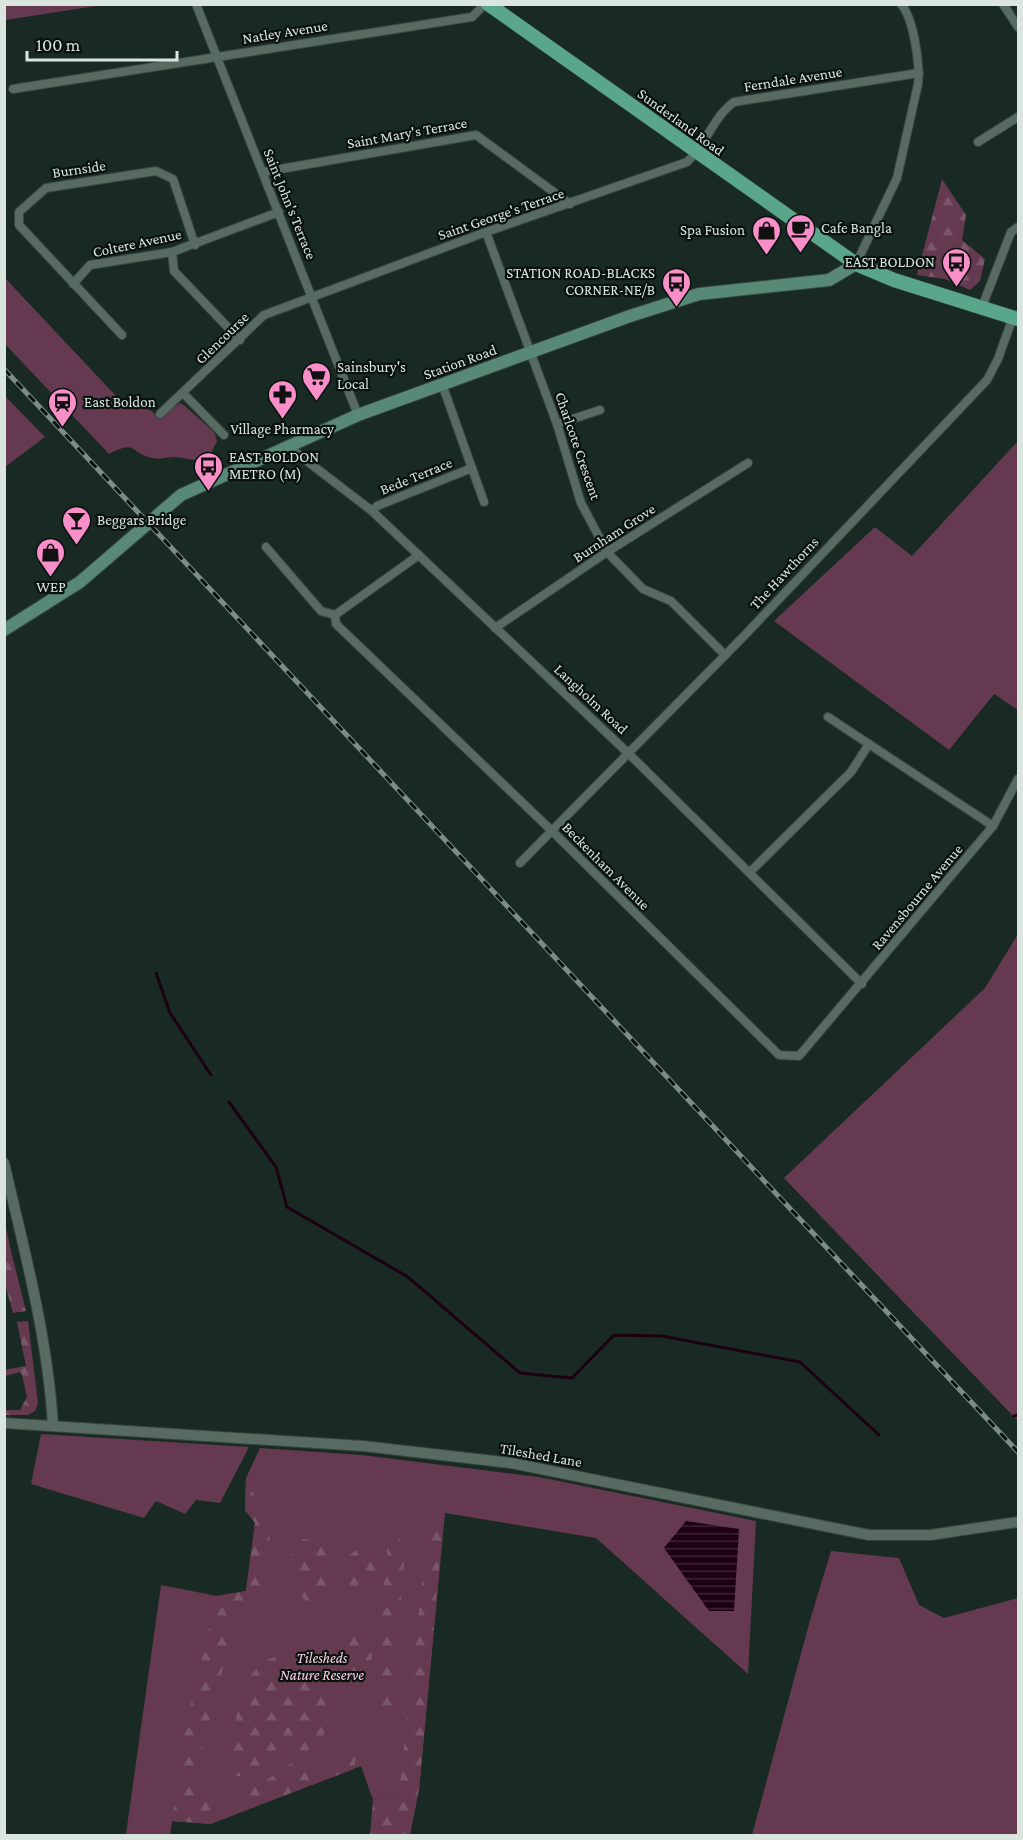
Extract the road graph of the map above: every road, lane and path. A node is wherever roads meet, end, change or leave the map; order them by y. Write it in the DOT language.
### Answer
graph roads {
  1 [pos="195,4"];
  2 [pos="487,4"];
  3 [pos="902,4"];
  4 [pos="1003,4"];
  5 [pos="1018,27"];
  6 [pos="216,56"];
  7 [pos="919,73"];
  8 [pos="14,89"];
  9 [pos="1018,117"];
  10 [pos="978,142"];
  11 [pos="696,154"];
  12 [pos="263,172"];
  13 [pos="570,204"];
  14 [pos="279,212"];
  15 [pos="1018,227"];
  16 [pos="486,232"];
  17 [pos="195,245"];
  18 [pos="172,252"];
  19 [pos="856,264"];
  20 [pos="73,284"];
  21 [pos="312,296"];
  22 [pos="982,307"];
  23 [pos="1016,318"];
  24 [pos="122,335"];
  25 [pos="240,340"];
  26 [pos="531,352"];
  27 [pos="442,384"];
  28 [pos="183,393"];
  29 [pos="600,410"];
  30 [pos="160,414"];
  31 [pos="358,415"];
  32 [pos="557,424"];
  33 [pos="225,435"];
  34 [pos="290,448"];
  35 [pos="748,463"];
  36 [pos="472,468"];
  37 [pos="484,502"];
  38 [pos="372,511"];
  39 [pos="266,546"];
  40 [pos="607,552"];
  41 [pos="419,555"];
  42 [pos="335,615"];
  43 [pos="495,628"];
  44 [pos="4,630"];
  45 [pos="725,655"];
  46 [pos="828,717"];
  47 [pos="869,744"];
  48 [pos="628,753"];
  49 [pos="1018,779"];
  50 [pos="993,826"];
  51 [pos="552,831"];
  52 [pos="520,863"];
  53 [pos="750,872"];
  54 [pos="862,984"];
  55 [pos="4,1163"];
  56 [pos="4,1423"];
  57 [pos="53,1426"];
  58 [pos="1018,1522"];
  1 -- 6 [label="street, Saint John's Terrace"];
  2 -- 6 [label="street, Natley Avenue"];
  2 -- 11 [label="main road, Sunderland Road"];
  3 -- 7 [label="street"];
  4 -- 5 [label="street"];
  6 -- 8 [label="street, Natley Avenue"];
  6 -- 12 [label="street, Saint John's Terrace"];
  7 -- 11 [label="street, Ferndale Avenue"];
  7 -- 19 [label="street"];
  9 -- 10 [label="street"];
  11 -- 13 [label="street, Saint George's Terrace"];
  11 -- 19 [label="main road, Sunderland Road"];
  12 -- 13 [label="street, Saint Mary's Terrace"];
  12 -- 14 [label="street, Saint John's Terrace"];
  13 -- 16 [label="street, Saint George's Terrace"];
  14 -- 17 [label="street, Coltere Avenue"];
  14 -- 21 [label="street, Saint John's Terrace"];
  15 -- 22 [label="street"];
  16 -- 21 [label="street, Saint George's Terrace"];
  16 -- 26 [label="street, Charlcote Crescent"];
  17 -- 18 [label="street, Coltere Avenue"];
  17 -- 20 [label="street, Burnside"];
  18 -- 20 [label="street, Coltere Avenue"];
  18 -- 25 [label="street"];
  19 -- 22 [label="main road, Sunderland Road"];
  19 -- 26 [label="main road, Station Road"];
  20 -- 24 [label="street, Burnside"];
  21 -- 25 [label="street, Glencourse"];
  21 -- 31 [label="street, Saint John's Terrace"];
  22 -- 23 [label="main road, Sunderland Road"];
  23 -- 45 [label="street, The Hawthorns"];
  25 -- 28 [label="street, Glencourse"];
  26 -- 27 [label="main road, Station Road"];
  26 -- 32 [label="street, Charlcote Crescent"];
  27 -- 31 [label="main road, Station Road"];
  27 -- 36 [label="street"];
  28 -- 30 [label="street, Glencourse"];
  28 -- 33 [label="street"];
  29 -- 32 [label="street"];
  31 -- 34 [label="main road, Station Road"];
  32 -- 40 [label="street, Charlcote Crescent"];
  34 -- 38 [label="street, Langholm Road"];
  34 -- 44 [label="main road, Station Road"];
  35 -- 40 [label="street, Burnham Grove"];
  36 -- 37 [label="street"];
  36 -- 38 [label="street, Bede Terrace"];
  38 -- 41 [label="street, Langholm Road"];
  39 -- 42 [label="street"];
  40 -- 43 [label="street, Burnham Grove"];
  40 -- 45 [label="street, Charlcote Crescent"];
  41 -- 42 [label="street"];
  41 -- 43 [label="street, Langholm Road"];
  42 -- 51 [label="street, Beckenham Avenue"];
  43 -- 48 [label="street, Langholm Road"];
  45 -- 48 [label="street, The Hawthorns"];
  46 -- 47 [label="street"];
  47 -- 50 [label="street"];
  47 -- 53 [label="street"];
  48 -- 51 [label="street, The Hawthorns"];
  48 -- 53 [label="street, Langholm Road"];
  49 -- 50 [label="street, Ravensbourne Avenue"];
  50 -- 54 [label="street, Ravensbourne Avenue"];
  51 -- 52 [label="street, The Hawthorns"];
  51 -- 54 [label="street, Beckenham Avenue"];
  53 -- 54 [label="street, Langholm Road"];
  55 -- 57 [label="street"];
  56 -- 57 [label="street, Tileshed Lane"];
  57 -- 58 [label="street, Tileshed Lane"];
}
